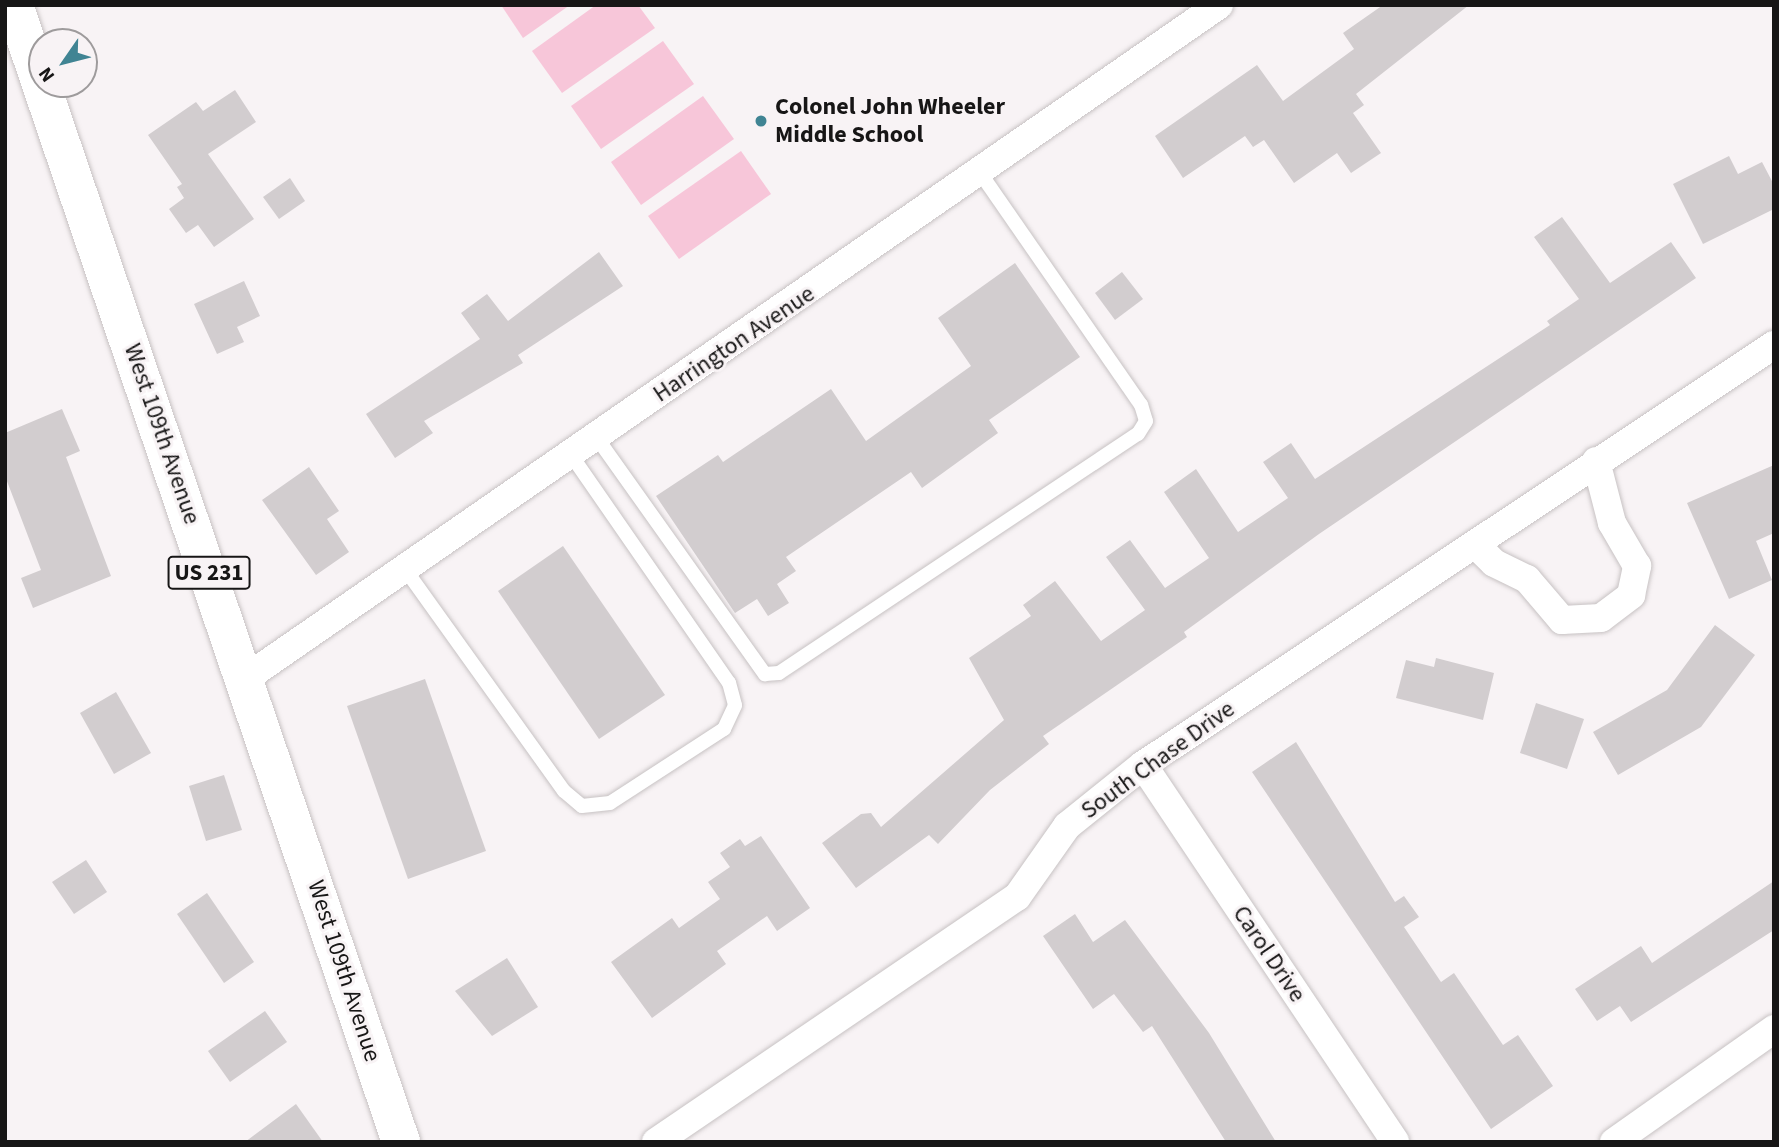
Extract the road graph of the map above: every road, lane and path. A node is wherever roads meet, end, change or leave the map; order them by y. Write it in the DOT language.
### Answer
graph roads {
  1 [pos="14,5"];
  2 [pos="1219,5"];
  3 [pos="981,174"];
  4 [pos="1774,345"];
  5 [pos="597,438"];
  6 [pos="571,456"];
  7 [pos="1596,461"];
  8 [pos="1476,545"];
  9 [pos="405,569"];
  10 [pos="246,678"];
  11 [pos="1143,765"];
  12 [pos="1774,1029"];
  13 [pos="401,1142"];
  14 [pos="656,1142"];
  15 [pos="1395,1142"];
  16 [pos="1614,1142"];
  1 -- 10 [label="main road, West 109th Avenue / US 231"];
  2 -- 3 [label="street, Harrington Avenue"];
  3 -- 5 [label="street, Harrington Avenue"];
  3 -- 5 [label="lane"];
  4 -- 7 [label="street, South Chase Drive"];
  5 -- 6 [label="street, Harrington Avenue"];
  6 -- 9 [label="street, Harrington Avenue"];
  6 -- 9 [label="lane"];
  7 -- 8 [label="street, South Chase Drive"];
  7 -- 8 [label="street"];
  8 -- 11 [label="street, South Chase Drive"];
  9 -- 10 [label="street, Harrington Avenue"];
  10 -- 13 [label="main road, West 109th Avenue / US 231"];
  11 -- 14 [label="street, South Chase Drive"];
  11 -- 15 [label="street, Carol Drive"];
  12 -- 16 [label="street"];
}
